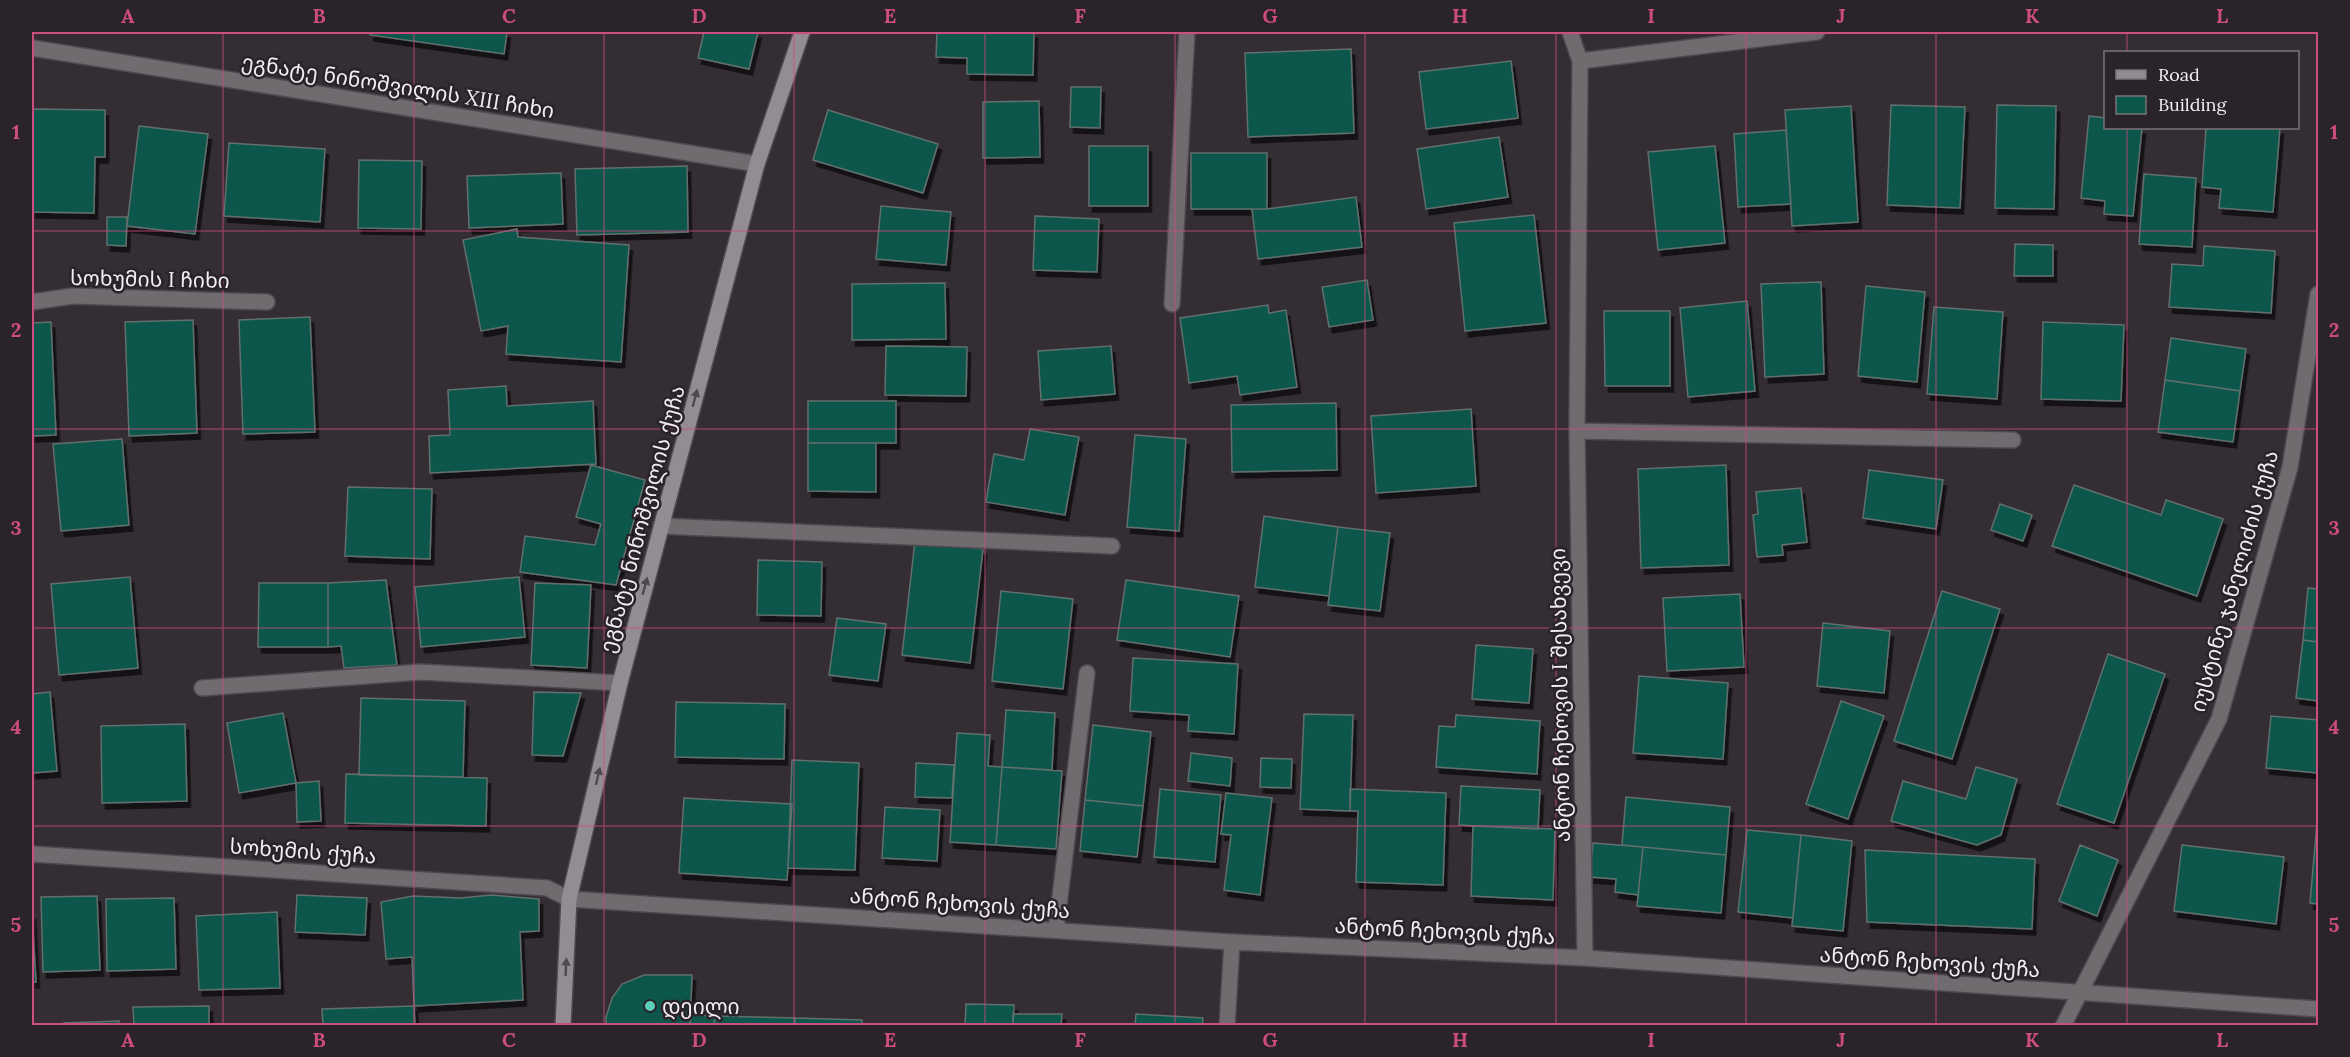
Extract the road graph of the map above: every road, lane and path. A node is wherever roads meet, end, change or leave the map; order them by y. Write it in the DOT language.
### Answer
graph roads {
  1 [pos="802,32"];
  2 [pos="1187,32"];
  3 [pos="1569,32"];
  4 [pos="1818,32"];
  5 [pos="32,48"];
  6 [pos="1580,61"];
  7 [pos="757,164"];
  8 [pos="2319,294"];
  9 [pos="32,302"];
  10 [pos="267,302"];
  11 [pos="1172,304"];
  12 [pos="1577,430"];
  13 [pos="2013,440"];
  14 [pos="661,526"];
  15 [pos="1112,546"];
  16 [pos="1087,673"];
  17 [pos="620,682"];
  18 [pos="202,688"];
  19 [pos="32,854"];
  20 [pos="569,899"];
  21 [pos="1056,930"];
  22 [pos="1232,942"];
  23 [pos="1585,958"];
  24 [pos="2078,993"];
  25 [pos="2319,1009"];
  26 [pos="563,1026"];
  27 [pos="1227,1026"];
  28 [pos="2063,1026"];
  1 -- 7 [label="main road, ეგნატე ნინოშვილის ქუჩა"];
  2 -- 11 [label="street"];
  3 -- 6 [label="street"];
  4 -- 6 [label="street"];
  5 -- 7 [label="street, ეგნატე ნინოშვილის XIII ჩიხი"];
  6 -- 12 [label="street, ანტონ ჩეხოვის I შესახვევი"];
  14 -- 7 [label="main road, ეგნატე ნინოშვილის ქუჩა, one-way"];
  8 -- 24 [label="street, იუსტინე ჯანელიძის ქუჩა"];
  9 -- 10 [label="street, სოხუმის I ჩიხი"];
  12 -- 13 [label="street"];
  12 -- 23 [label="street, ანტონ ჩეხოვის I შესახვევი"];
  14 -- 15 [label="street"];
  17 -- 14 [label="main road, ეგნატე ნინოშვილის ქუჩა, one-way"];
  16 -- 21 [label="street"];
  17 -- 18 [label="street"];
  20 -- 17 [label="main road, ეგნატე ნინოშვილის ქუჩა, one-way"];
  19 -- 20 [label="street, სოხუმის ქუჩა"];
  20 -- 21 [label="street, ანტონ ჩეხოვის ქუჩა"];
  26 -- 20 [label="main road, ეგნატე ნინოშვილის ქუჩა, one-way"];
  21 -- 22 [label="street, ანტონ ჩეხოვის ქუჩა"];
  22 -- 23 [label="street, ანტონ ჩეხოვის ქუჩა"];
  22 -- 27 [label="street"];
  23 -- 24 [label="street, ანტონ ჩეხოვის ქუჩა"];
  24 -- 25 [label="street, ანტონ ჩეხოვის ქუჩა"];
  24 -- 28 [label="street, იუსტინე ჯანელიძის ქუჩა"];
}
